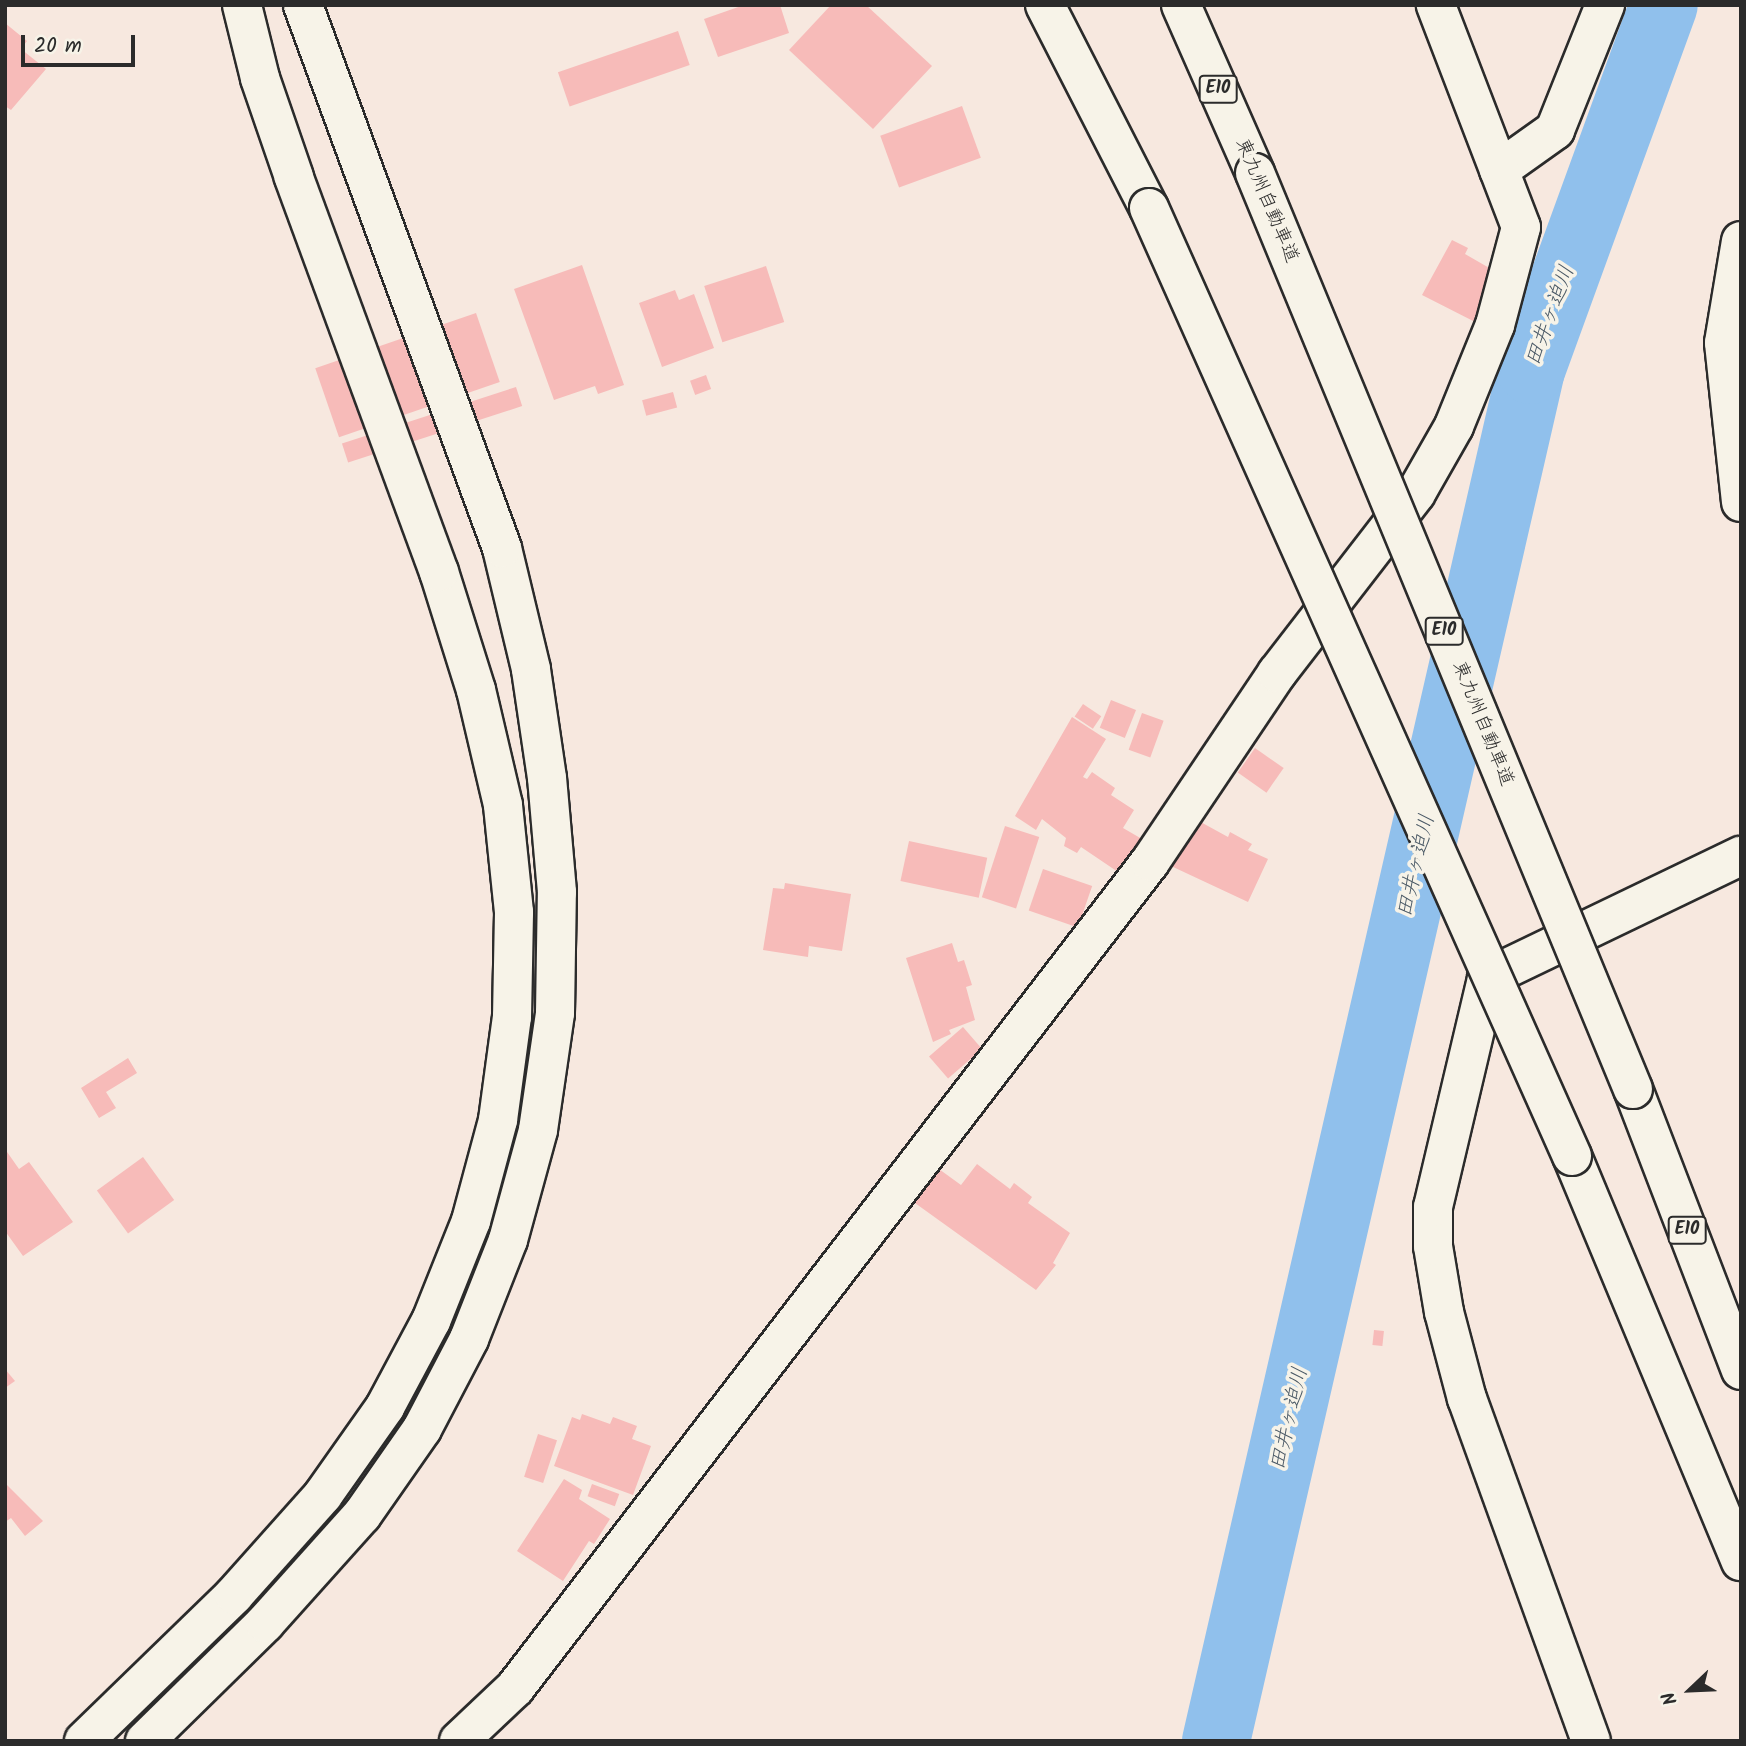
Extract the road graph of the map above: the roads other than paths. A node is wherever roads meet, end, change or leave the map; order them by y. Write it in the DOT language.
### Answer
graph roads {
  1 [pos="242,5"];
  2 [pos="303,5"];
  3 [pos="327,5"];
  4 [pos="1045,5"];
  5 [pos="1181,5"];
  6 [pos="1436,5"];
  7 [pos="1605,5"];
  8 [pos="356,151"];
  9 [pos="1499,170"];
  10 [pos="1741,241"];
  11 [pos="1741,502"];
  12 [pos="1741,856"];
  13 [pos="1741,1370"];
  14 [pos="1741,1561"];
  15 [pos="84,1741"];
  16 [pos="145,1741"];
  17 [pos="459,1741"];
  18 [pos="1591,1741"];
  1 -- 15 [label="main road"];
  2 -- 8 [label="main road"];
  3 -- 8 [label="main road"];
  4 -- 14 [label="main road, bridge"];
  5 -- 13 [label="main road, 東九州自動車道 / E10, bridge"];
  6 -- 9 [label="main road"];
  7 -- 9 [label="main road"];
  8 -- 16 [label="main road"];
  9 -- 17 [label="main road"];
  10 -- 11 [label="main road"];
  12 -- 18 [label="main road"];
}
